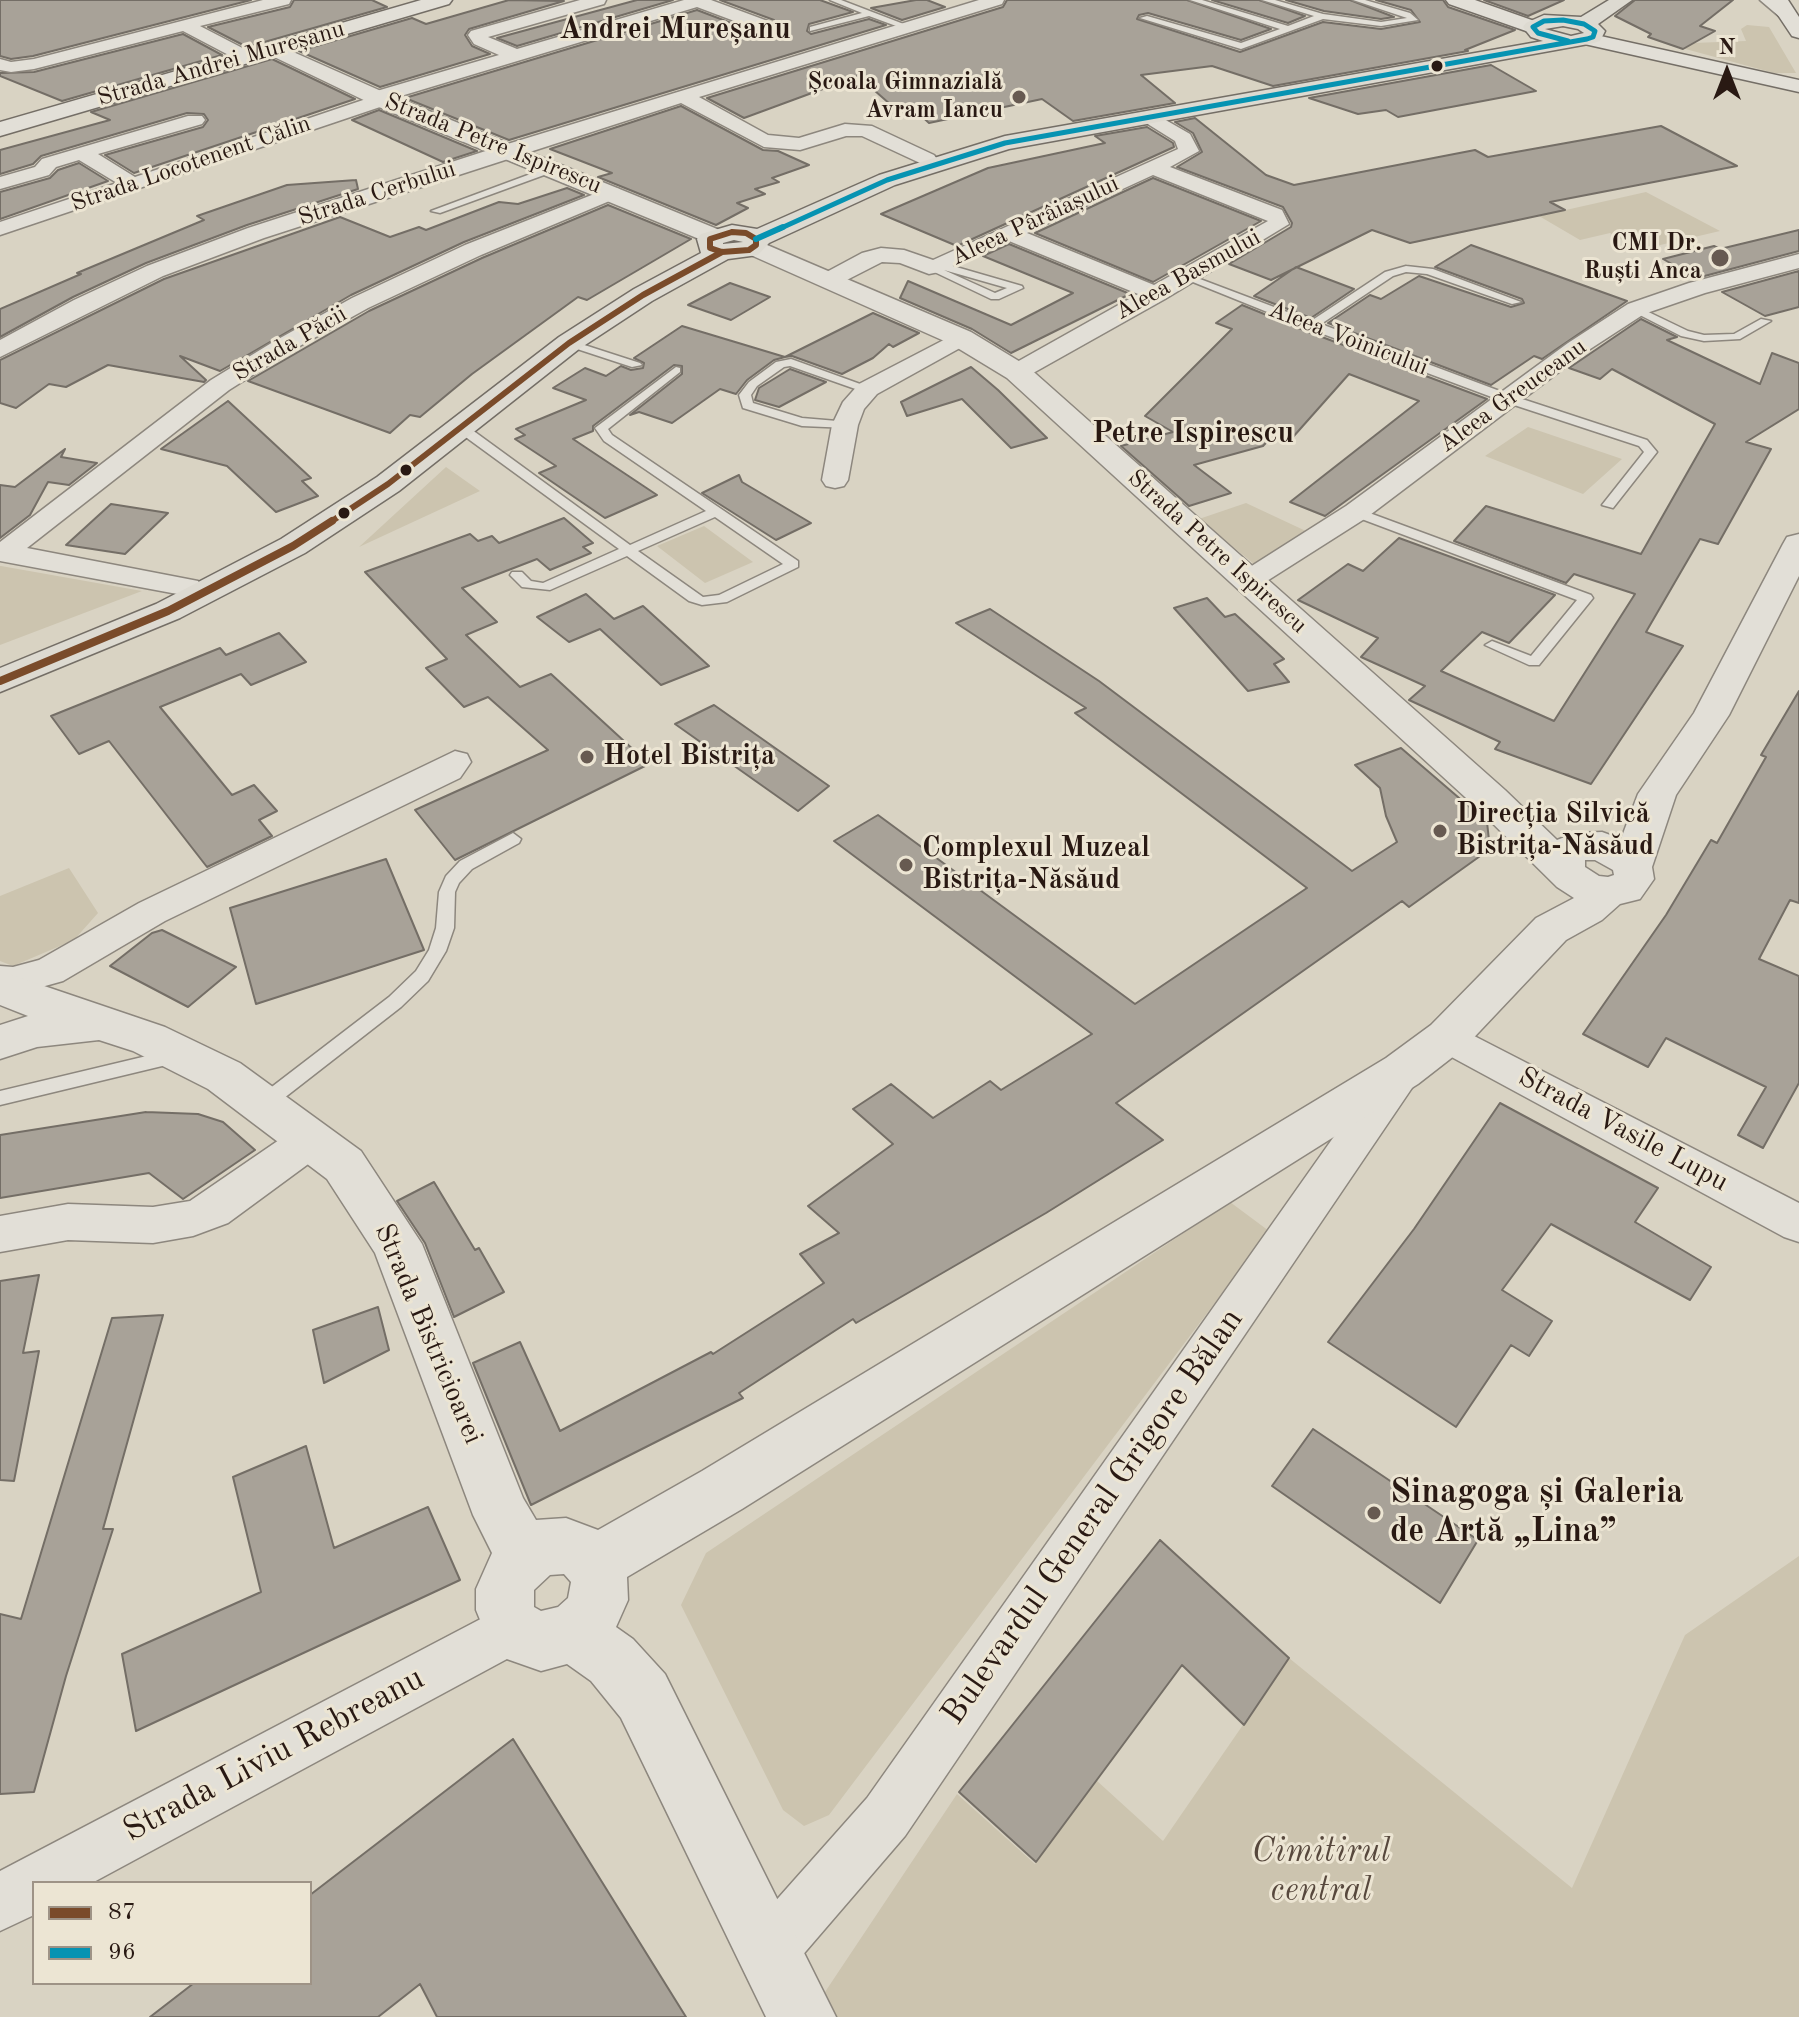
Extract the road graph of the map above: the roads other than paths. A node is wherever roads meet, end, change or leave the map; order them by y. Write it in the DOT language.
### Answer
graph roads {
  1 [pos="208,0"];
  2 [pos="283,0"];
  3 [pos="442,0"];
  4 [pos="598,0"];
  5 [pos="698,0"];
  6 [pos="834,0"];
  7 [pos="996,0"];
  8 [pos="1194,0"];
  9 [pos="1266,0"];
  10 [pos="1357,0"];
  11 [pos="1456,0"];
  12 [pos="1601,0"];
  13 [pos="1623,0"];
  14 [pos="1764,0"];
  15 [pos="1778,0"];
  16 [pos="233,13"];
  17 [pos="870,13"];
  18 [pos="1322,16"];
  19 [pos="636,18"];
  20 [pos="1144,18"];
  21 [pos="186,26"];
  22 [pos="767,27"];
  23 [pos="910,28"];
  24 [pos="1796,28"];
  25 [pos="813,29"];
  26 [pos="1290,29"];
  27 [pos="1564,30"];
  28 [pos="664,31"];
  29 [pos="273,49"];
  30 [pos="515,55"];
  31 [pos="246,57"];
  32 [pos="0,64"];
  33 [pos="1788,84"];
  34 [pos="685,97"];
  35 [pos="380,98"];
  36 [pos="1150,117"];
  37 [pos="195,120"];
  38 [pos="0,129"];
  39 [pos="508,150"];
  40 [pos="81,153"];
  41 [pos="927,159"];
  42 [pos="1153,168"];
  43 [pos="552,169"];
  44 [pos="0,183"];
  45 [pos="133,184"];
  46 [pos="612,193"];
  47 [pos="436,211"];
  48 [pos="0,229"];
  49 [pos="1010,234"];
  50 [pos="732,242"];
  51 [pos="1799,261"];
  52 [pos="934,266"];
  53 [pos="1188,278"];
  54 [pos="829,280"];
  55 [pos="1157,294"];
  56 [pos="1516,302"];
  57 [pos="1636,309"];
  58 [pos="1765,321"];
  59 [pos="1311,326"];
  60 [pos="961,338"];
  61 [pos="569,343"];
  62 [pos="0,350"];
  63 [pos="636,365"];
  64 [pos="676,370"];
  65 [pos="1017,372"];
  66 [pos="868,389"];
  67 [pos="1509,399"];
  68 [pos="845,425"];
  69 [pos="460,427"];
  70 [pos="835,480"];
  71 [pos="1608,505"];
  72 [pos="715,512"];
  73 [pos="1356,512"];
  74 [pos="1799,544"];
  75 [pos="629,551"];
  76 [pos="2,553"];
  77 [pos="517,575"];
  78 [pos="1249,580"];
  79 [pos="188,587"];
  80 [pos="1492,645"];
  81 [pos="0,667"];
  82 [pos="0,681"];
  83 [pos="455,762"];
  84 [pos="513,839"];
  85 [pos="1592,866"];
  86 [pos="0,980"];
  87 [pos="0,987"];
  88 [pos="111,1026"];
  89 [pos="1447,1037"];
  90 [pos="0,1042"];
  91 [pos="181,1055"];
  92 [pos="1402,1071"];
  93 [pos="0,1098"];
  94 [pos="263,1104"];
  95 [pos="312,1139"];
  96 [pos="1799,1224"];
  97 [pos="0,1234"];
  98 [pos="530,1555"];
  99 [pos="594,1564"];
  100 [pos="544,1631"];
  101 [pos="38,1881"];
  102 [pos="32,1884"];
  103 [pos="0,1903"];
  104 [pos="768,1952"];
  105 [pos="802,2017"];
  1 -- 16 [label="street"];
  2 -- 16 [label="street"];
  3 -- 29 [label="street, Strada Andrei Mureșanu"];
  4 -- 30 [label="street"];
  5 -- 19 [label="street, Strada Locotenent Călin"];
  5 -- 22 [label="street"];
  6 -- 17 [label="lane"];
  7 -- 23 [label="street, Strada Cerbului"];
  8 -- 26 [label="lane"];
  9 -- 18 [label="lane"];
  10 -- 18 [label="lane"];
  11 -- 27 [label="street"];
  12 -- 27 [label="main road"];
  13 -- 27 [label="main road"];
  14 -- 24 [label="lane"];
  15 -- 24 [label="street"];
  16 -- 21 [label="street"];
  17 -- 23 [label="lane"];
  17 -- 25 [label="lane"];
  18 -- 26 [label="lane"];
  19 -- 28 [label="street"];
  19 -- 30 [label="street, Strada Locotenent Călin"];
  20 -- 26 [label="lane"];
  21 -- 31 [label="street"];
  21 -- 32 [label="street"];
  23 -- 34 [label="street, Strada Cerbului"];
  27 -- 33 [label="street"];
  27 -- 36 [label="main road"];
  27 -- 41 [label="main road"];
  29 -- 31 [label="street, Strada Andrei Mureșanu"];
  29 -- 35 [label="street, Strada Petre Ispirescu"];
  30 -- 35 [label="street, Strada Locotenent Călin"];
  31 -- 38 [label="street, Strada Andrei Mureșanu"];
  34 -- 39 [label="street, Strada Cerbului"];
  34 -- 41 [label="street"];
  35 -- 39 [label="street, Strada Petre Ispirescu"];
  35 -- 45 [label="street, Strada Locotenent Călin"];
  36 -- 42 [label="street, Aleea Pârâiașului"];
  36 -- 50 [label="main road"];
  37 -- 40 [label="street"];
  39 -- 43 [label="street, Strada Petre Ispirescu"];
  39 -- 62 [label="street, Strada Cerbului"];
  40 -- 44 [label="street"];
  40 -- 45 [label="street"];
  41 -- 50 [label="main road"];
  42 -- 49 [label="street, Aleea Pârâiașului"];
  42 -- 53 [label="street, Aleea Basmului"];
  43 -- 46 [label="street, Strada Petre Ispirescu"];
  43 -- 47 [label="lane"];
  45 -- 48 [label="street, Strada Locotenent Călin"];
  46 -- 50 [label="street, Strada Petre Ispirescu"];
  46 -- 76 [label="street, Strada Păcii"];
  49 -- 52 [label="street, Aleea Pârâiașului"];
  49 -- 55 [label="street"];
  50 -- 54 [label="street, Strada Petre Ispirescu"];
  50 -- 61 [label="main road"];
  50 -- 79 [label="main road"];
  51 -- 57 [label="street, Aleea Greuceanu"];
  52 -- 52 [label="lane"];
  52 -- 54 [label="street, Aleea Pârâiașului"];
  53 -- 55 [label="street, Aleea Basmului"];
  53 -- 59 [label="lane, Aleea Voinicului"];
  54 -- 60 [label="street, Strada Petre Ispirescu"];
  55 -- 65 [label="street, Aleea Basmului"];
  56 -- 59 [label="lane"];
  57 -- 58 [label="lane"];
  57 -- 67 [label="street, Aleea Greuceanu"];
  59 -- 67 [label="lane, Aleea Voinicului"];
  60 -- 65 [label="street, Strada Petre Ispirescu"];
  60 -- 66 [label="street"];
  61 -- 63 [label="lane"];
  61 -- 69 [label="main road"];
  64 -- 72 [label="lane"];
  65 -- 78 [label="street, Strada Petre Ispirescu"];
  66 -- 68 [label="street"];
  66 -- 68 [label="lane"];
  67 -- 71 [label="lane, Aleea Voinicului"];
  67 -- 73 [label="street, Aleea Greuceanu"];
  68 -- 70 [label="street"];
  69 -- 75 [label="lane"];
  69 -- 82 [label="main road"];
  72 -- 75 [label="lane"];
  72 -- 75 [label="lane"];
  73 -- 78 [label="street, Aleea Greuceanu"];
  73 -- 80 [label="lane"];
  74 -- 85 [label="street"];
  75 -- 77 [label="lane"];
  76 -- 79 [label="street"];
  78 -- 85 [label="street, Strada Petre Ispirescu"];
  79 -- 81 [label="main road"];
  83 -- 86 [label="street"];
  84 -- 94 [label="lane"];
  85 -- 89 [label="street, Bulevardul General Grigore Bălan"];
  87 -- 88 [label="street, Strada Bistricioarei"];
  88 -- 90 [label="street"];
  88 -- 91 [label="street, Strada Bistricioarei"];
  89 -- 92 [label="street, Bulevardul General Grigore Bălan"];
  89 -- 96 [label="street, Strada Vasile Lupu"];
  91 -- 93 [label="lane"];
  91 -- 94 [label="street, Strada Bistricioarei"];
  92 -- 99 [label="street, Bulevardul General Grigore Bălan"];
  92 -- 104 [label="street, Bulevardul General Grigore Bălan"];
  94 -- 95 [label="street, Strada Bistricioarei"];
  95 -- 97 [label="street"];
  95 -- 98 [label="street, Strada Bistricioarei"];
  98 -- 99 [label="street"];
  98 -- 100 [label="street"];
  99 -- 100 [label="street"];
  100 -- 101 [label="street, Strada Liviu Rebreanu"];
  100 -- 104 [label="street"];
  102 -- 103 [label="street, Strada Liviu Rebreanu"];
  104 -- 105 [label="street"];
}
